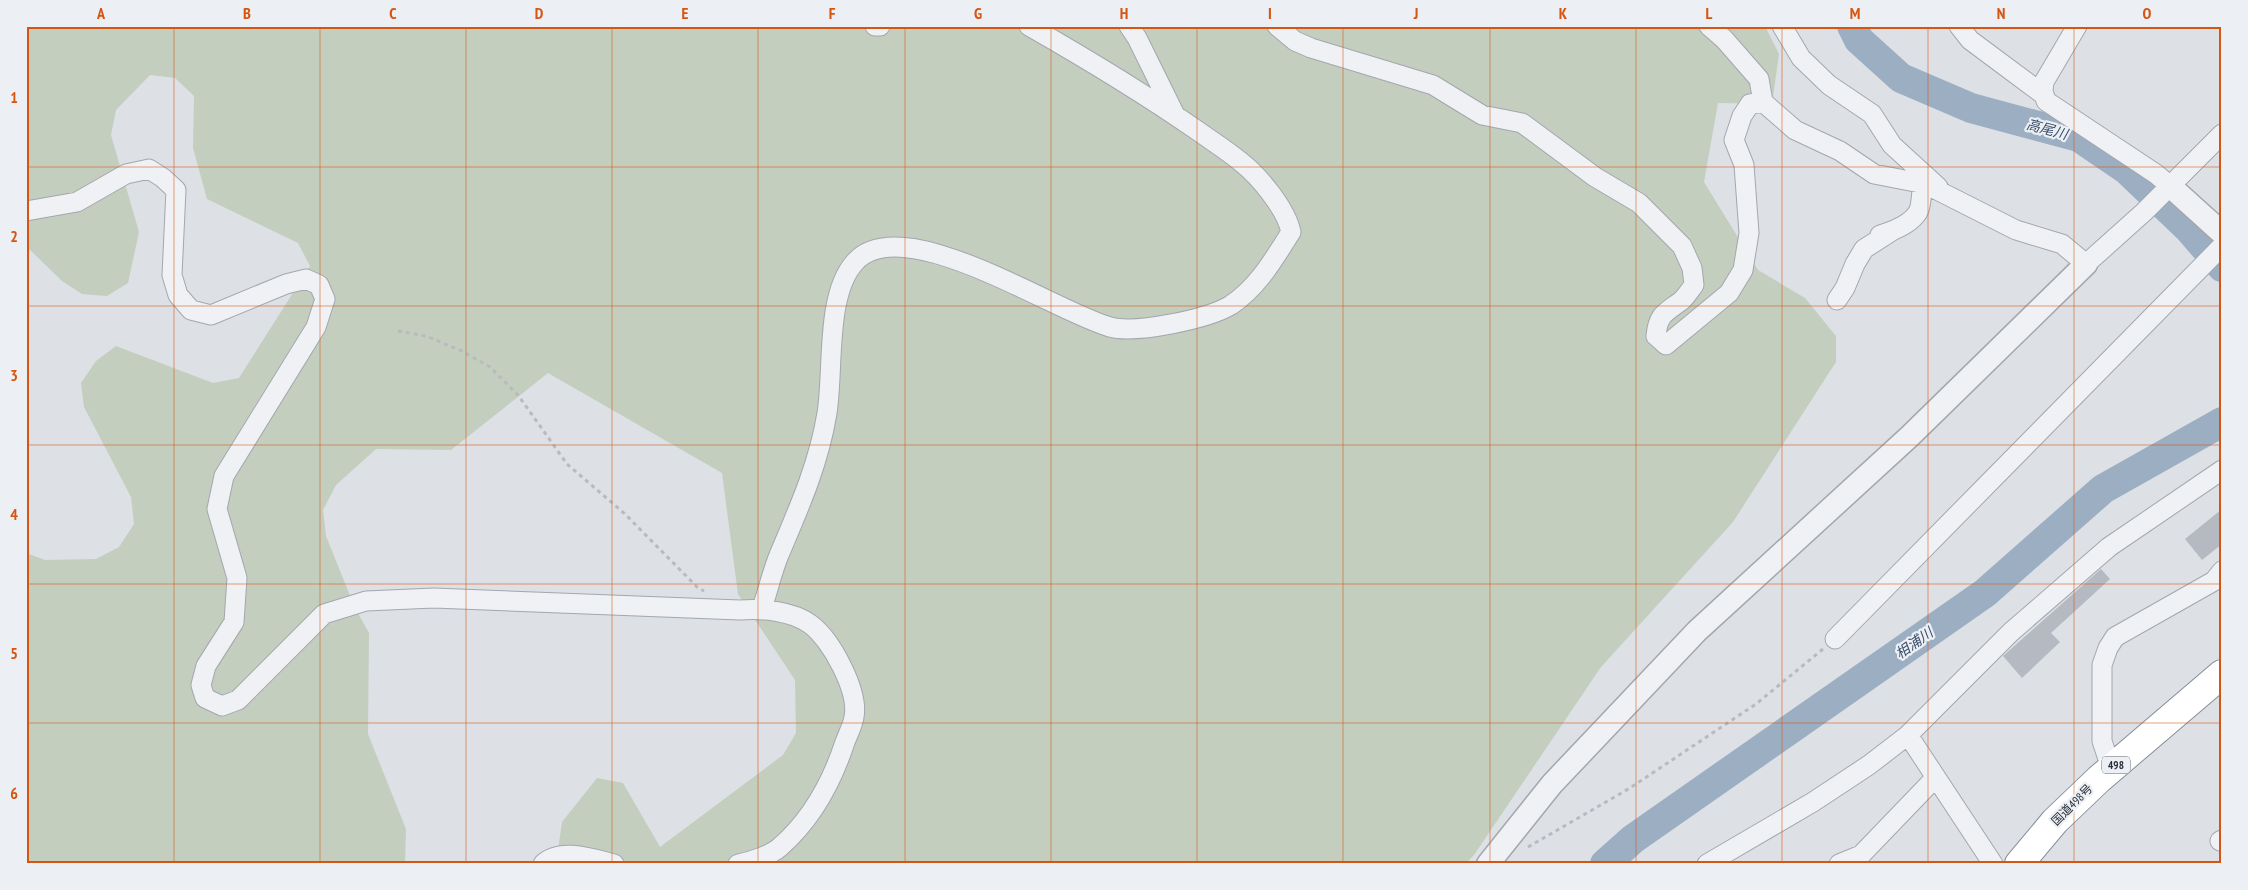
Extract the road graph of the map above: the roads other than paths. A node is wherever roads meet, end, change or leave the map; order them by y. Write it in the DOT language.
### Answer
graph roads {
  1 [pos="875,26"];
  2 [pos="880,26"];
  3 [pos="1029,26"];
  4 [pos="1129,26"];
  5 [pos="1277,26"];
  6 [pos="1709,26"];
  7 [pos="1782,26"];
  8 [pos="1959,26"];
  9 [pos="2076,26"];
  10 [pos="2044,95"];
  11 [pos="1763,102"];
  12 [pos="1176,116"];
  13 [pos="2222,134"];
  14 [pos="1922,184"];
  15 [pos="2165,191"];
  16 [pos="1944,193"];
  17 [pos="26,211"];
  18 [pos="1892,231"];
  19 [pos="1864,240"];
  20 [pos="2221,242"];
  21 [pos="2086,264"];
  22 [pos="1836,300"];
  23 [pos="2222,470"];
  24 [pos="2222,571"];
  25 [pos="762,608"];
  26 [pos="1835,639"];
  27 [pos="2222,674"];
  28 [pos="1908,736"];
  29 [pos="2111,768"];
  30 [pos="1936,777"];
  31 [pos="544,864"];
  32 [pos="614,864"];
  33 [pos="738,864"];
  34 [pos="1488,864"];
  35 [pos="1707,864"];
  36 [pos="1839,864"];
  37 [pos="1993,864"];
  38 [pos="2018,864"];
  1 -- 2 [label="street"];
  3 -- 12 [label="street"];
  4 -- 12 [label="street"];
  5 -- 11 [label="street"];
  6 -- 11 [label="street"];
  7 -- 16 [label="street"];
  8 -- 10 [label="street"];
  9 -- 10 [label="street"];
  10 -- 15 [label="street"];
  11 -- 14 [label="street"];
  12 -- 25 [label="street"];
  13 -- 15 [label="street"];
  14 -- 16 [label="street"];
  14 -- 18 [label="street"];
  15 -- 20 [label="street"];
  15 -- 21 [label="street"];
  16 -- 21 [label="street"];
  17 -- 25 [label="street"];
  18 -- 19 [label="street"];
  18 -- 22 [label="street"];
  20 -- 26 [label="street"];
  21 -- 34 [label="street"];
  23 -- 28 [label="street"];
  24 -- 29 [label="street"];
  25 -- 33 [label="street"];
  27 -- 29 [label="highway, 国道498号 / 498"];
  28 -- 30 [label="street"];
  28 -- 35 [label="street"];
  29 -- 38 [label="highway, 国道498号 / 498"];
  30 -- 36 [label="street"];
  30 -- 37 [label="street"];
  31 -- 32 [label="street"];
}
